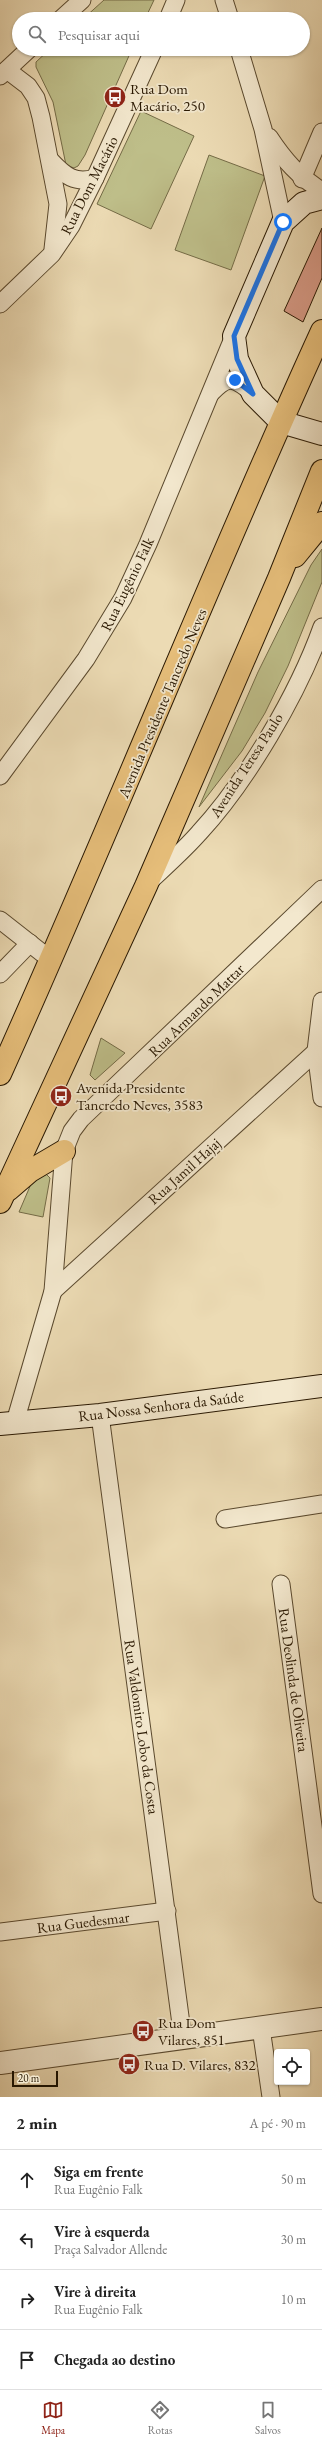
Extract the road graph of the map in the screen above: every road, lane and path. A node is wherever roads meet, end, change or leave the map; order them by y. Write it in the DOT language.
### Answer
graph roads {
  1 [pos="82,0"];
  2 [pos="176,0"];
  3 [pos="224,0"];
  4 [pos="69,12"];
  5 [pos="171,12"];
  6 [pos="228,12"];
  7 [pos="22,56"];
  8 [pos="151,56"];
  9 [pos="241,56"];
  10 [pos="4,73"];
  11 [pos="263,129"];
  12 [pos="322,132"];
  13 [pos="51,161"];
  14 [pos="95,178"];
  15 [pos="302,179"];
  16 [pos="322,191"];
  17 [pos="322,198"];
  18 [pos="283,222"];
  19 [pos="52,254"];
  20 [pos="0,304"];
  21 [pos="322,330"];
  22 [pos="234,336"];
  23 [pos="209,394"];
  24 [pos="253,394"];
  25 [pos="281,422"];
  26 [pos="322,434"];
  27 [pos="322,471"];
  28 [pos="322,522"];
  29 [pos="279,578"];
  30 [pos="322,627"];
  31 [pos="0,776"];
  32 [pos="146,886"];
  33 [pos="318,899"];
  34 [pos="0,920"];
  35 [pos="30,943"];
  36 [pos="51,960"];
  37 [pos="0,974"];
  38 [pos="322,1001"];
  39 [pos="319,1048"];
  40 [pos="0,1074"];
  41 [pos="322,1098"];
  42 [pos="64,1151"];
  43 [pos="2,1198"];
  44 [pos="53,1291"];
  45 [pos="322,1386"];
  46 [pos="100,1415"];
  47 [pos="5,1421"];
  48 [pos="322,1504"];
  49 [pos="225,1519"];
  50 [pos="281,1584"];
  51 [pos="322,1894"];
  52 [pos="166,1911"];
  53 [pos="0,1932"];
  54 [pos="322,2019"];
  55 [pos="261,2028"];
  56 [pos="183,2039"];
  57 [pos="0,2062"];
  58 [pos="271,2097"];
  1 -- 4 [label="street"];
  2 -- 5 [label="street"];
  3 -- 6 [label="street"];
  7 -- 10 [label="street"];
  8 -- 14 [label="street, Rua Dom Macário"];
  9 -- 11 [label="street"];
  10 -- 13 [label="street"];
  11 -- 15 [label="street"];
  11 -- 18 [label="street"];
  12 -- 15 [label="street"];
  13 -- 14 [label="street"];
  13 -- 19 [label="street"];
  14 -- 19 [label="street, Rua Dom Macário"];
  15 -- 16 [label="street"];
  17 -- 18 [label="main road, Rua Eugênio Falk"];
  18 -- 22 [label="main road, Rua Eugênio Falk"];
  19 -- 20 [label="street, Rua Dom Macário"];
  21 -- 25 [label="highway, Avenida Presidente Tancredo Neves"];
  22 -- 23 [label="street, Rua Eugênio Falk"];
  22 -- 24 [label="main road"];
  23 -- 24 [label="street, Rua Eugênio Falk"];
  23 -- 31 [label="street, Rua Eugênio Falk"];
  24 -- 25 [label="main road"];
  25 -- 26 [label="main road"];
  25 -- 36 [label="highway, Avenida Presidente Tancredo Neves"];
  27 -- 29 [label="highway"];
  28 -- 29 [label="highway"];
  29 -- 32 [label="highway"];
  30 -- 32 [label="street, Avenida Teresa Paulo"];
  32 -- 43 [label="highway"];
  33 -- 42 [label="street, Rua Armando Mattar"];
  34 -- 35 [label="street"];
  35 -- 36 [label="street"];
  35 -- 37 [label="street"];
  36 -- 40 [label="highway, Avenida Presidente Tancredo Neves"];
  38 -- 39 [label="street"];
  39 -- 41 [label="street"];
  39 -- 44 [label="street, Rua Jamil Hajaj"];
  42 -- 43 [label="highway"];
  42 -- 44 [label="street, Rua Armando Mattar"];
  44 -- 47 [label="street, Rua Armando Mattar"];
  45 -- 46 [label="main road, Rua Nossa Senhora da Saúde"];
  46 -- 47 [label="main road, Rua Nossa Senhora da Saúde"];
  46 -- 52 [label="street, Rua Valdomiro Lobo da Costa"];
  48 -- 49 [label="street"];
  50 -- 51 [label="street, Rua Deolinda de Oliveira"];
  52 -- 53 [label="street, Rua Guedesmar"];
  52 -- 56 [label="street, Rua Valdomiro Lobo da Costa"];
  54 -- 55 [label="main road"];
  55 -- 56 [label="main road"];
  55 -- 58 [label="street"];
  56 -- 57 [label="main road"];
}
